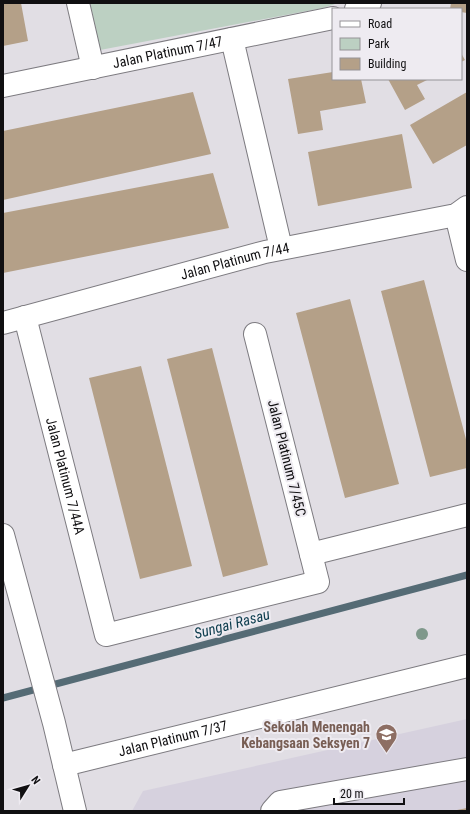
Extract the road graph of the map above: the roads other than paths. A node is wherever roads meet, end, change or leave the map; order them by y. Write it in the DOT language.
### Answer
graph roads {
  1 [pos="78,3"];
  2 [pos="370,3"];
  3 [pos="358,8"];
  4 [pos="332,18"];
  5 [pos="232,39"];
  6 [pos="93,68"];
  7 [pos="3,86"];
  8 [pos="461,211"];
  9 [pos="282,248"];
  10 [pos="467,260"];
  11 [pos="25,317"];
  12 [pos="3,323"];
  13 [pos="255,334"];
  14 [pos="467,515"];
  15 [pos="311,554"];
  16 [pos="6,556"];
  17 [pos="318,582"];
  18 [pos="467,666"];
  19 [pos="64,765"];
  20 [pos="467,769"];
  21 [pos="76,811"];
  22 [pos="272,811"];
  1 -- 6 [label="street"];
  2 -- 3 [label="street"];
  4 -- 5 [label="street, Jalan Platinum 7/47"];
  5 -- 6 [label="street, Jalan Platinum 7/47"];
  5 -- 9 [label="street"];
  6 -- 7 [label="street, Jalan Platinum 7/47"];
  8 -- 9 [label="street, Jalan Platinum 7/44"];
  8 -- 10 [label="street"];
  9 -- 11 [label="street, Jalan Platinum 7/44"];
  11 -- 12 [label="street, Jalan Platinum 7/44"];
  11 -- 17 [label="street, Jalan Platinum 7/44A"];
  13 -- 15 [label="street, Jalan Platinum 7/45C"];
  14 -- 15 [label="street"];
  15 -- 17 [label="street, Jalan Platinum 7/45C"];
  16 -- 19 [label="street"];
  18 -- 19 [label="street, Jalan Platinum 7/37"];
  19 -- 21 [label="street"];
  20 -- 22 [label="street"];
}
